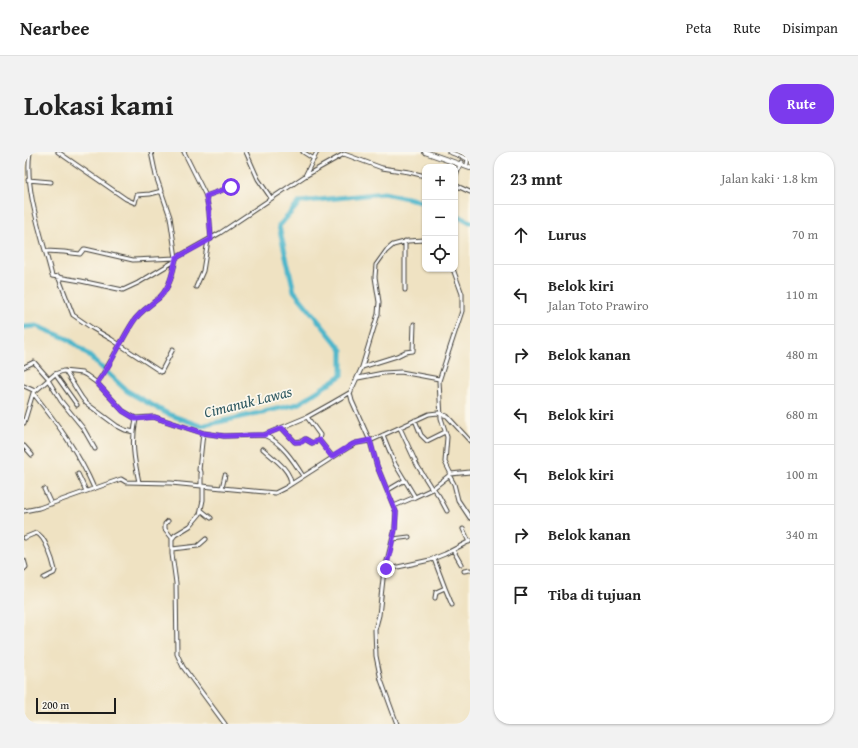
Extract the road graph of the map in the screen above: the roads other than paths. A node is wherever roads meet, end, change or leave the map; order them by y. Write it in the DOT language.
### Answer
graph roads {
  1 [pos="30,152"];
  2 [pos="58,152"];
  3 [pos="151,152"];
  4 [pos="184,152"];
  5 [pos="246,152"];
  6 [pos="303,152"];
  7 [pos="317,152"];
  8 [pos="425,152"];
  9 [pos="432,152"];
  10 [pos="449,152"];
  11 [pos="469,152"];
  12 [pos="454,157"];
  13 [pos="314,159"];
  14 [pos="26,160"];
  15 [pos="468,163"];
  16 [pos="460,164"];
  17 [pos="458,169"];
  18 [pos="422,175"];
  19 [pos="305,176"];
  20 [pos="28,180"];
  21 [pos="51,182"];
  22 [pos="458,186"];
  23 [pos="231,187"];
  24 [pos="162,191"];
  25 [pos="470,192"];
  26 [pos="206,196"];
  27 [pos="271,198"];
  28 [pos="210,240"];
  29 [pos="422,240"];
  30 [pos="404,241"];
  31 [pos="46,251"];
  32 [pos="176,260"];
  33 [pos="454,272"];
  34 [pos="58,276"];
  35 [pos="196,287"];
  36 [pos="405,290"];
  37 [pos="414,324"];
  38 [pos="120,345"];
  39 [pos="173,349"];
  40 [pos="24,367"];
  41 [pos="362,367"];
  42 [pos="65,371"];
  43 [pos="55,374"];
  44 [pos="358,378"];
  45 [pos="439,379"];
  46 [pos="48,380"];
  47 [pos="97,383"];
  48 [pos="24,386"];
  49 [pos="34,392"];
  50 [pos="350,392"];
  51 [pos="78,405"];
  52 [pos="441,412"];
  53 [pos="306,417"];
  54 [pos="136,419"];
  55 [pos="415,420"];
  56 [pos="24,423"];
  57 [pos="282,428"];
  58 [pos="400,428"];
  59 [pos="134,432"];
  60 [pos="445,432"];
  61 [pos="203,433"];
  62 [pos="264,435"];
  63 [pos="384,435"];
  64 [pos="319,440"];
  65 [pos="370,440"];
  66 [pos="470,441"];
  67 [pos="24,446"];
  68 [pos="95,449"];
  69 [pos="263,449"];
  70 [pos="32,454"];
  71 [pos="332,457"];
  72 [pos="470,472"];
  73 [pos="78,474"];
  74 [pos="450,474"];
  75 [pos="225,475"];
  76 [pos="303,476"];
  77 [pos="405,480"];
  78 [pos="139,482"];
  79 [pos="291,484"];
  80 [pos="202,486"];
  81 [pos="94,488"];
  82 [pos="222,488"];
  83 [pos="44,489"];
  84 [pos="432,489"];
  85 [pos="388,490"];
  86 [pos="86,491"];
  87 [pos="415,497"];
  88 [pos="50,504"];
  89 [pos="394,506"];
  90 [pos="201,510"];
  91 [pos="24,511"];
  92 [pos="447,511"];
  93 [pos="211,518"];
  94 [pos="470,518"];
  95 [pos="168,521"];
  96 [pos="463,529"];
  97 [pos="409,537"];
  98 [pos="24,538"];
  99 [pos="172,538"];
  100 [pos="206,539"];
  101 [pos="392,539"];
  102 [pos="470,541"];
  103 [pos="172,549"];
  104 [pos="453,550"];
  105 [pos="434,559"];
  106 [pos="24,560"];
  107 [pos="461,564"];
  108 [pos="24,568"];
  109 [pos="385,569"];
  110 [pos="470,570"];
  111 [pos="464,571"];
  112 [pos="44,578"];
  113 [pos="445,588"];
  114 [pos="435,598"];
  115 [pos="452,604"];
  116 [pos="225,724"];
  117 [pos="397,724"];
  1 -- 14 [label="street"];
  2 -- 24 [label="street"];
  3 -- 24 [label="street"];
  4 -- 26 [label="street"];
  5 -- 27 [label="street"];
  6 -- 13 [label="street"];
  7 -- 13 [label="street"];
  8 -- 16 [label="main road"];
  9 -- 12 [label="main road"];
  10 -- 12 [label="street"];
  11 -- 15 [label="street"];
  12 -- 15 [label="street"];
  12 -- 16 [label="main road"];
  13 -- 19 [label="street"];
  14 -- 20 [label="street"];
  15 -- 16 [label="main road"];
  16 -- 17 [label="street"];
  18 -- 19 [label="street"];
  19 -- 27 [label="street"];
  20 -- 21 [label="street"];
  20 -- 31 [label="street"];
  22 -- 25 [label="street"];
  23 -- 26 [label="street"];
  24 -- 32 [label="street"];
  26 -- 28 [label="street"];
  27 -- 28 [label="street"];
  28 -- 32 [label="street"];
  28 -- 35 [label="street"];
  29 -- 30 [label="street"];
  30 -- 36 [label="street"];
  30 -- 41 [label="street"];
  31 -- 32 [label="street"];
  31 -- 34 [label="street"];
  32 -- 34 [label="street"];
  32 -- 38 [label="street"];
  33 -- 45 [label="street"];
  34 -- 38 [label="street"];
  37 -- 41 [label="street"];
  38 -- 39 [label="street"];
  38 -- 47 [label="street"];
  40 -- 46 [label="street"];
  41 -- 44 [label="street"];
  42 -- 43 [label="street"];
  42 -- 47 [label="street"];
  42 -- 59 [label="street"];
  43 -- 46 [label="street"];
  43 -- 51 [label="street"];
  44 -- 45 [label="street"];
  44 -- 50 [label="street"];
  45 -- 52 [label="street"];
  46 -- 49 [label="street"];
  46 -- 68 [label="street"];
  47 -- 54 [label="street"];
  48 -- 49 [label="street"];
  49 -- 56 [label="street"];
  49 -- 81 [label="street"];
  50 -- 53 [label="street"];
  50 -- 65 [label="street"];
  52 -- 55 [label="street"];
  52 -- 60 [label="street"];
  52 -- 66 [label="street"];
  53 -- 57 [label="street"];
  53 -- 64 [label="street"];
  54 -- 59 [label="street"];
  54 -- 61 [label="street"];
  55 -- 58 [label="street"];
  55 -- 60 [label="street"];
  57 -- 62 [label="street"];
  57 -- 64 [label="street"];
  58 -- 63 [label="street"];
  58 -- 84 [label="street"];
  59 -- 78 [label="street"];
  60 -- 74 [label="street"];
  61 -- 62 [label="street"];
  61 -- 80 [label="street"];
  62 -- 76 [label="street"];
  63 -- 65 [label="street"];
  63 -- 77 [label="street"];
  64 -- 71 [label="street"];
  65 -- 71 [label="street"];
  65 -- 85 [label="street"];
  67 -- 70 [label="street"];
  69 -- 79 [label="street"];
  71 -- 76 [label="street"];
  72 -- 74 [label="street"];
  73 -- 86 [label="street"];
  74 -- 84 [label="street"];
  74 -- 94 [label="street"];
  75 -- 82 [label="street"];
  76 -- 79 [label="street"];
  77 -- 85 [label="street"];
  77 -- 87 [label="street"];
  78 -- 80 [label="street"];
  78 -- 81 [label="street"];
  79 -- 82 [label="street"];
  80 -- 82 [label="street"];
  80 -- 90 [label="street"];
  81 -- 86 [label="street"];
  83 -- 88 [label="street"];
  84 -- 87 [label="street"];
  84 -- 92 [label="street"];
  85 -- 89 [label="street"];
  86 -- 88 [label="street"];
  87 -- 89 [label="street"];
  88 -- 91 [label="street"];
  89 -- 101 [label="street"];
  90 -- 93 [label="street"];
  90 -- 99 [label="street"];
  95 -- 99 [label="street"];
  96 -- 102 [label="street"];
  97 -- 101 [label="street"];
  98 -- 112 [label="street"];
  99 -- 103 [label="street"];
  100 -- 103 [label="street"];
  101 -- 109 [label="street"];
  102 -- 104 [label="street"];
  103 -- 116 [label="street"];
  104 -- 105 [label="street"];
  104 -- 107 [label="street"];
  105 -- 109 [label="street"];
  105 -- 113 [label="street"];
  106 -- 108 [label="street"];
  109 -- 117 [label="street"];
  110 -- 111 [label="street"];
  113 -- 114 [label="street"];
  113 -- 115 [label="street"];
}
